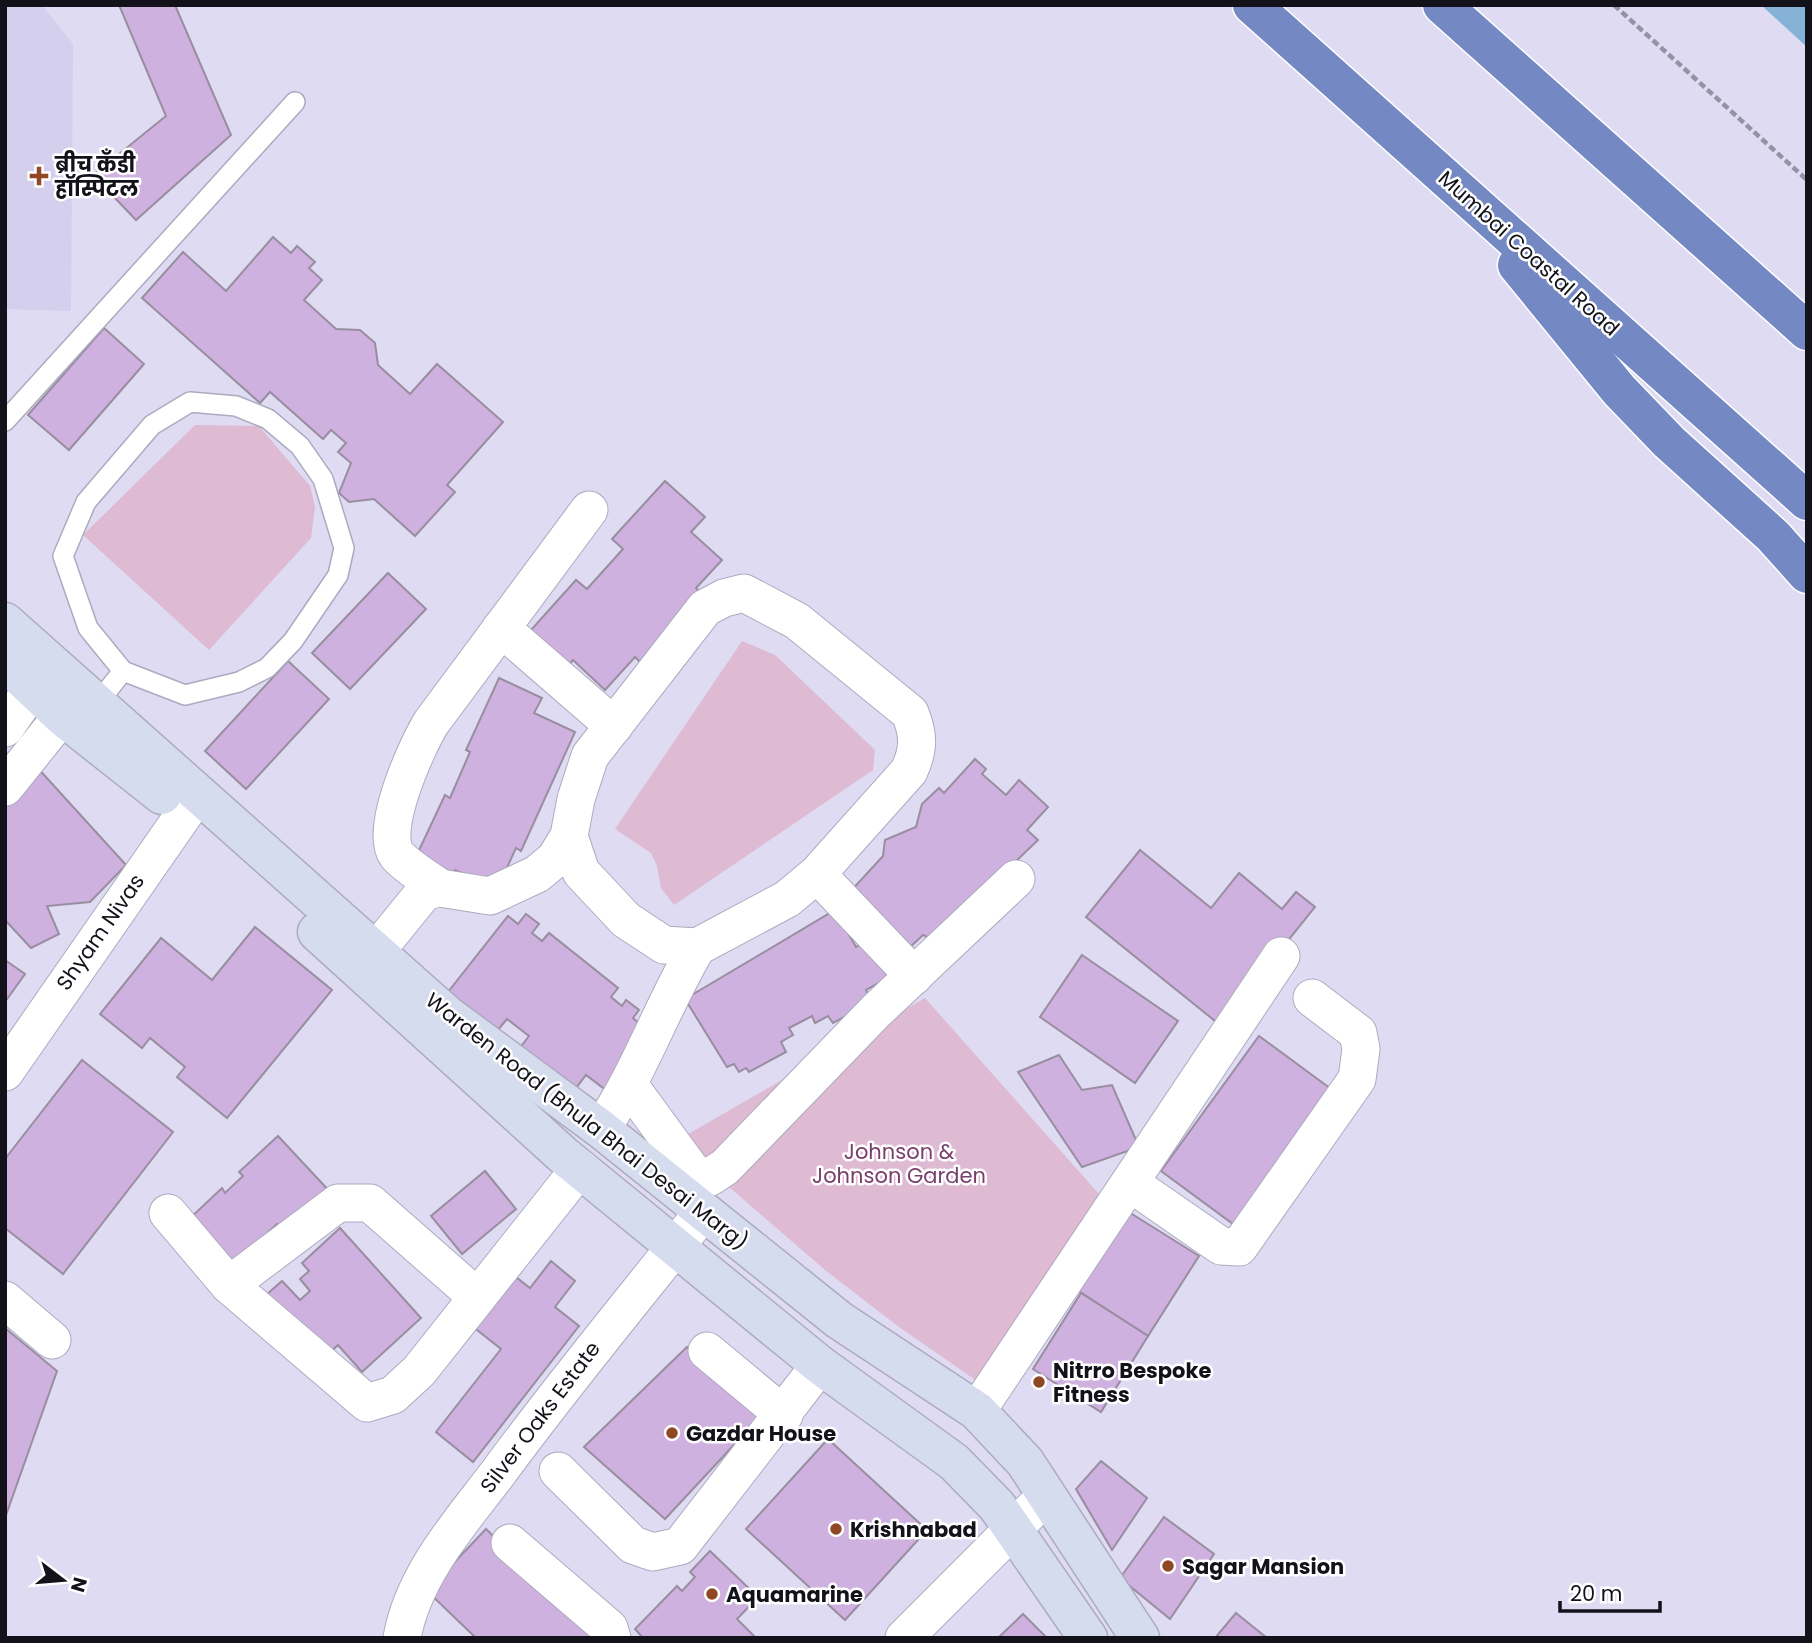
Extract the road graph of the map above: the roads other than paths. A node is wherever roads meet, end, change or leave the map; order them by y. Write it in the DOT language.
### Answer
graph roads {
  1 [pos="1252,5"];
  2 [pos="1442,5"];
  3 [pos="295,102"];
  4 [pos="1485,213"];
  5 [pos="1807,331"];
  6 [pos="5,421"];
  7 [pos="1807,501"];
  8 [pos="589,510"];
  9 [pos="1807,574"];
  10 [pos="5,622"];
  11 [pos="501,628"];
  12 [pos="29,670"];
  13 [pos="123,671"];
  14 [pos="79,710"];
  15 [pos="614,726"];
  16 [pos="5,728"];
  17 [pos="5,788"];
  18 [pos="190,803"];
  19 [pos="569,836"];
  20 [pos="817,874"];
  21 [pos="1016,879"];
  22 [pos="440,888"];
  23 [pos="697,947"];
  24 [pos="377,950"];
  25 [pos="1281,956"];
  26 [pos="914,976"];
  27 [pos="1312,998"];
  28 [pos="5,1072"];
  29 [pos="629,1085"];
  30 [pos="601,1129"];
  31 [pos="580,1168"];
  32 [pos="1130,1183"];
  33 [pos="703,1212"];
  34 [pos="168,1213"];
  35 [pos="676,1247"];
  36 [pos="229,1285"];
  37 [pos="477,1297"];
  38 [pos="5,1300"];
  39 [pos="51,1340"];
  40 [pos="707,1351"];
  41 [pos="820,1365"];
  42 [pos="977,1411"];
  43 [pos="784,1415"];
  44 [pos="558,1471"];
  45 [pos="1045,1496"];
  46 [pos="1012,1528"];
  47 [pos="510,1543"];
  48 [pos="402,1638"];
  49 [pos="611,1638"];
  50 [pos="904,1638"];
  51 [pos="1088,1638"];
  52 [pos="1140,1638"];
  1 -- 4 [label="highway, Mumbai Coastal Road"];
  2 -- 5 [label="highway"];
  3 -- 6 [label="lane"];
  4 -- 7 [label="highway, Mumbai Coastal Road"];
  4 -- 9 [label="highway"];
  8 -- 11 [label="street"];
  10 -- 12 [label="main road, Warden Road (Bhula Bhai Desai Marg)"];
  11 -- 15 [label="street"];
  11 -- 22 [label="street"];
  12 -- 14 [label="main road, Warden Road (Bhula Bhai Desai Marg)"];
  12 -- 16 [label="street"];
  13 -- 13 [label="lane"];
  13 -- 14 [label="lane"];
  14 -- 17 [label="street"];
  14 -- 18 [label="main road, Warden Road (Bhula Bhai Desai Marg)"];
  15 -- 19 [label="street"];
  15 -- 20 [label="street"];
  18 -- 24 [label="main road, Warden Road (Bhula Bhai Desai Marg)"];
  18 -- 28 [label="street, Shyam Nivas"];
  18 -- 31 [label="main road, Warden Road (Bhula Bhai Desai Marg)"];
  19 -- 22 [label="street"];
  19 -- 23 [label="street"];
  20 -- 23 [label="street"];
  20 -- 26 [label="street"];
  21 -- 26 [label="street"];
  22 -- 24 [label="street"];
  23 -- 29 [label="street"];
  24 -- 30 [label="main road, Warden Road (Bhula Bhai Desai Marg)"];
  25 -- 32 [label="street"];
  26 -- 29 [label="street"];
  27 -- 32 [label="street"];
  29 -- 30 [label="street"];
  30 -- 33 [label="main road, Warden Road (Bhula Bhai Desai Marg)"];
  31 -- 35 [label="main road, Warden Road (Bhula Bhai Desai Marg)"];
  31 -- 37 [label="street"];
  32 -- 42 [label="street"];
  33 -- 35 [label="street, Silver Oaks Estate"];
  33 -- 42 [label="main road, Warden Road (Bhula Bhai Desai Marg)"];
  34 -- 36 [label="street"];
  35 -- 41 [label="main road, Warden Road (Bhula Bhai Desai Marg)"];
  35 -- 48 [label="street, Silver Oaks Estate"];
  36 -- 37 [label="street"];
  36 -- 37 [label="street"];
  38 -- 39 [label="street"];
  40 -- 43 [label="street"];
  41 -- 43 [label="street"];
  41 -- 46 [label="main road, Warden Road (Bhula Bhai Desai Marg)"];
  42 -- 45 [label="main road, Warden Road (Bhula Bhai Desai Marg)"];
  43 -- 44 [label="street"];
  45 -- 46 [label="street"];
  45 -- 52 [label="main road, Warden Road (Bhula Bhai Desai Marg)"];
  46 -- 50 [label="street"];
  46 -- 51 [label="main road, Warden Road (Bhula Bhai Desai Marg)"];
  47 -- 49 [label="street"];
}
